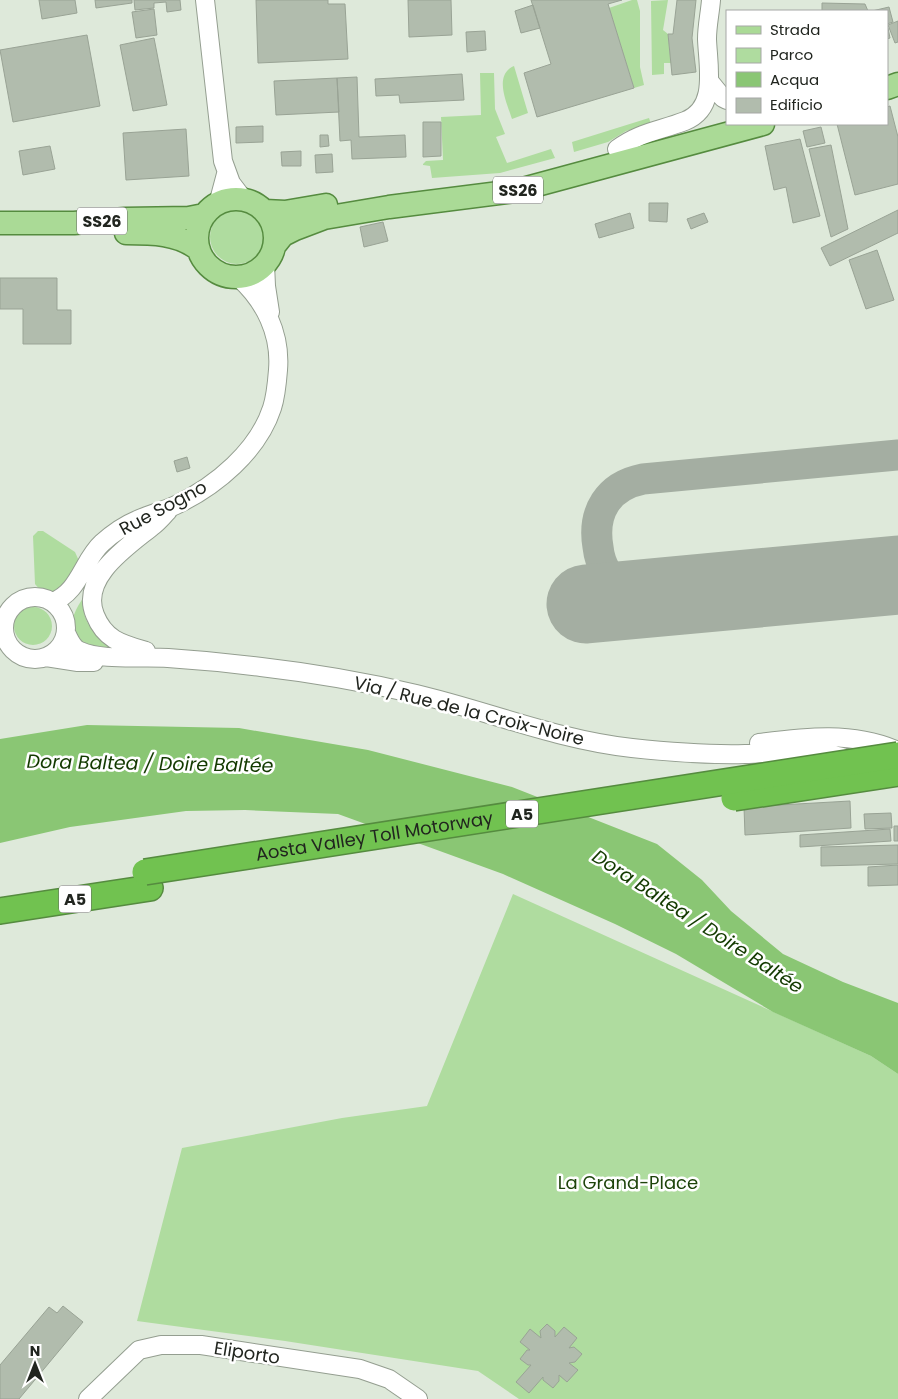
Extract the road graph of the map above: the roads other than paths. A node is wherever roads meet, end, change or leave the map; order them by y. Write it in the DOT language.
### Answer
graph roads {
  1 [pos="205,0"];
  2 [pos="711,0"];
  3 [pos="710,82"];
  4 [pos="726,100"];
  5 [pos="726,118"];
  6 [pos="759,125"];
  7 [pos="617,149"];
  8 [pos="226,174"];
  9 [pos="244,200"];
  10 [pos="211,209"];
  11 [pos="265,211"];
  12 [pos="0,223"];
  13 [pos="0,236"];
  14 [pos="199,250"];
  15 [pos="270,254"];
  16 [pos="238,277"];
  17 [pos="272,322"];
  18 [pos="171,509"];
  19 [pos="52,602"];
  20 [pos="5,611"];
  21 [pos="2,628"];
  22 [pos="66,628"];
  23 [pos="46,657"];
  24 [pos="169,658"];
  25 [pos="207,662"];
  26 [pos="898,751"];
  27 [pos="701,752"];
  28 [pos="898,755"];
  29 [pos="898,773"];
  30 [pos="898,778"];
  31 [pos="148,880"];
  32 [pos="0,895"];
  33 [pos="0,911"];
  34 [pos="88,1399"];
  35 [pos="418,1399"];
  1 -- 8 [label="street"];
  2 -- 3 [label="street"];
  3 -- 4 [label="street"];
  3 -- 7 [label="street"];
  5 -- 7 [label="main road, SS26"];
  6 -- 15 [label="main road, SS26"];
  7 -- 11 [label="main road, SS26"];
  8 -- 9 [label="street"];
  8 -- 10 [label="street"];
  9 -- 10 [label="main road"];
  9 -- 11 [label="main road"];
  10 -- 12 [label="main road, SS26"];
  10 -- 14 [label="main road"];
  11 -- 15 [label="main road"];
  13 -- 14 [label="main road, SS26"];
  14 -- 16 [label="main road"];
  15 -- 16 [label="main road"];
  15 -- 17 [label="street, Rue Sogno"];
  16 -- 17 [label="street, Rue Sogno"];
  17 -- 18 [label="street, Rue Sogno"];
  18 -- 19 [label="street, Rue Sogno"];
  18 -- 22 [label="street, Rue Sogno"];
  18 -- 24 [label="street"];
  19 -- 20 [label="street"];
  19 -- 22 [label="street"];
  20 -- 21 [label="street"];
  21 -- 23 [label="street"];
  22 -- 23 [label="street"];
  22 -- 24 [label="street, Via / Rue de la Croix-Noire"];
  23 -- 25 [label="street, Via / Rue de la Croix-Noire"];
  24 -- 25 [label="street, Via / Rue de la Croix-Noire"];
  25 -- 27 [label="street, Via / Rue de la Croix-Noire"];
  26 -- 27 [label="street, Via / Rue de la Croix-Noire"];
  27 -- 30 [label="street, Via / Rue de la Croix-Noire"];
  28 -- 31 [label="highway, Aosta Valley Toll Motorway / A5, bridge"];
  29 -- 31 [label="highway, Aosta Valley Toll Motorway / A5, bridge"];
  31 -- 32 [label="highway, Aosta Valley Toll Motorway / A5"];
  31 -- 33 [label="highway, Aosta Valley Toll Motorway / A5"];
  34 -- 35 [label="street, Eliporto"];
}
